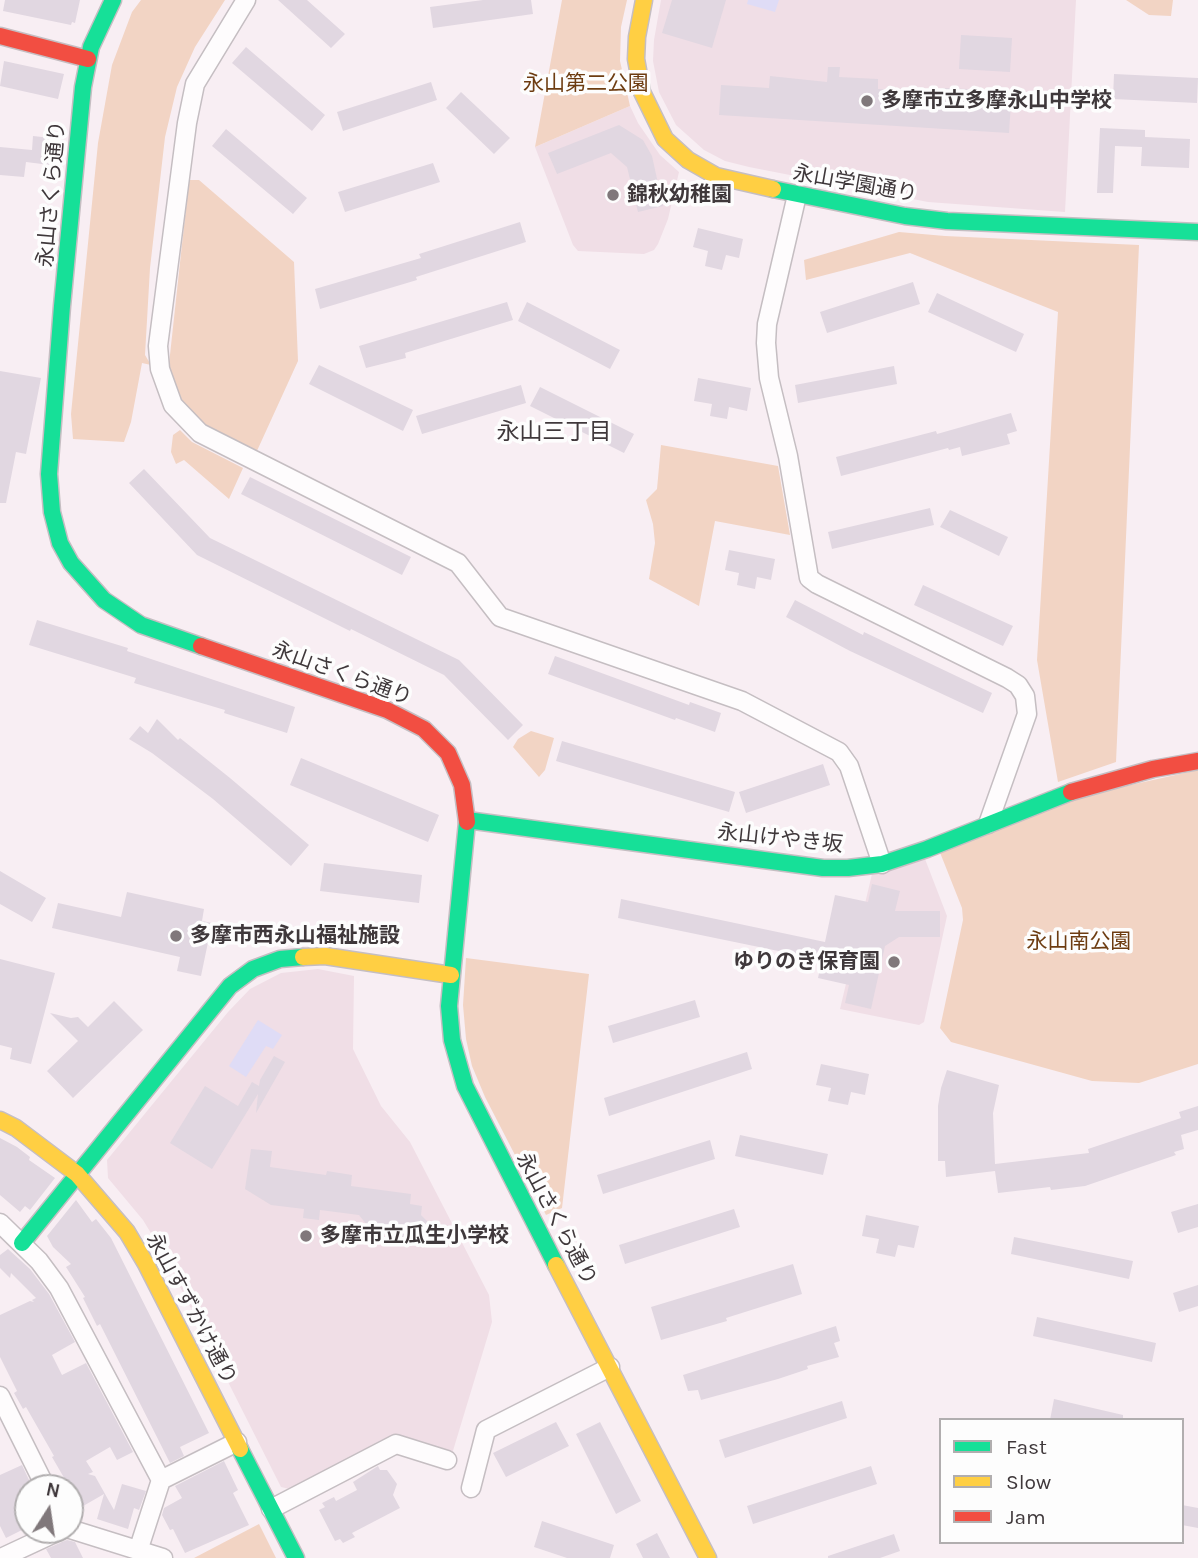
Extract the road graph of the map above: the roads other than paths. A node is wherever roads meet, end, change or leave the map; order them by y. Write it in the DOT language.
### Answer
graph roads {
  1 [pos="113,0"];
  2 [pos="246,0"];
  3 [pos="644,0"];
  4 [pos="0,36"];
  5 [pos="88,59"];
  6 [pos="797,195"];
  7 [pos="1198,232"];
  8 [pos="1198,761"];
  9 [pos="467,820"];
  10 [pos="988,824"];
  11 [pos="882,863"];
  12 [pos="451,975"];
  13 [pos="0,1120"];
  14 [pos="78,1174"];
  15 [pos="0,1223"];
  16 [pos="22,1243"];
  17 [pos="610,1367"];
  18 [pos="0,1396"];
  19 [pos="237,1442"];
  20 [pos="447,1460"];
  21 [pos="39,1474"];
  22 [pos="161,1480"];
  23 [pos="471,1488"];
  24 [pos="271,1509"];
  25 [pos="84,1533"];
  26 [pos="31,1544"];
  27 [pos="138,1550"];
  28 [pos="1,1558"];
  29 [pos="163,1558"];
  30 [pos="296,1558"];
  31 [pos="708,1558"];
  1 -- 5 [label="street, 永山さくら通り"];
  2 -- 11 [label="street"];
  3 -- 6 [label="street, 永山学園通り"];
  4 -- 5 [label="street"];
  5 -- 9 [label="street, 永山さくら通り"];
  6 -- 7 [label="street, 永山学園通り"];
  6 -- 10 [label="street"];
  8 -- 10 [label="street, 永山けやき坂"];
  9 -- 11 [label="street, 永山けやき坂"];
  9 -- 12 [label="street, 永山さくら通り"];
  10 -- 11 [label="street, 永山けやき坂"];
  12 -- 14 [label="street"];
  12 -- 17 [label="street, 永山さくら通り"];
  13 -- 14 [label="street, 永山すずかけ通り"];
  14 -- 16 [label="street"];
  14 -- 19 [label="street, 永山すずかけ通り"];
  15 -- 16 [label="street"];
  16 -- 22 [label="street"];
  17 -- 23 [label="street"];
  17 -- 31 [label="street, 永山さくら通り"];
  18 -- 21 [label="street"];
  19 -- 22 [label="street"];
  19 -- 24 [label="street, 永山すずかけ通り"];
  20 -- 24 [label="street"];
  22 -- 27 [label="street"];
  24 -- 30 [label="street, 永山すずかけ通り"];
  25 -- 27 [label="street"];
  26 -- 28 [label="street"];
  27 -- 29 [label="street"];
}
